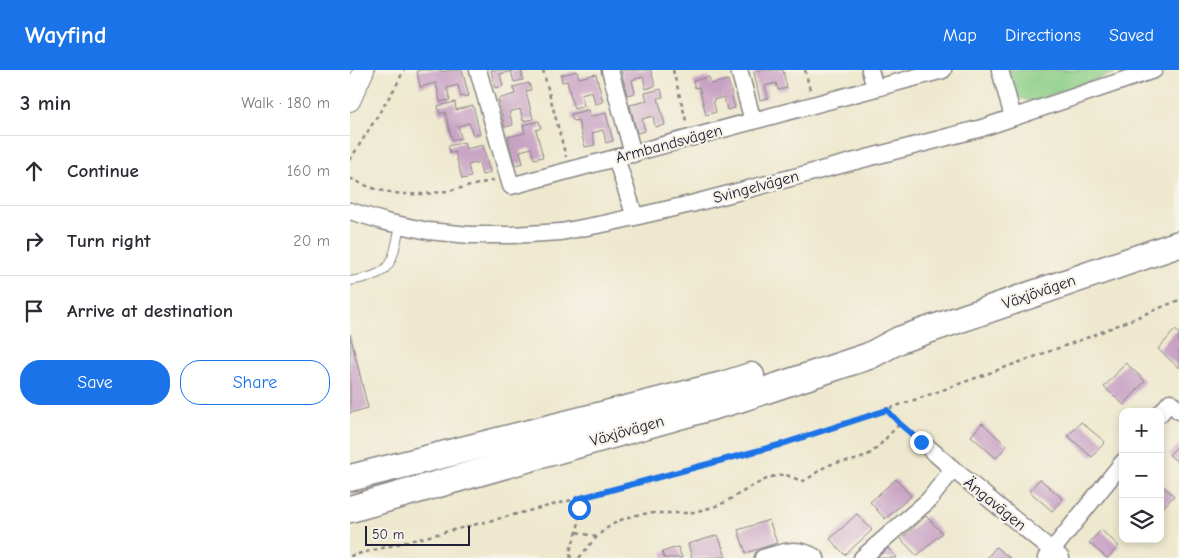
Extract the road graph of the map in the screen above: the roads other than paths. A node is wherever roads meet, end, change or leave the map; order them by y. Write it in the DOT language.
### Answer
graph roads {
  1 [pos="364,70"];
  2 [pos="478,70"];
  3 [pos="610,70"];
  4 [pos="739,70"];
  5 [pos="870,70"];
  6 [pos="943,70"];
  7 [pos="1000,70"];
  8 [pos="1154,70"];
  9 [pos="875,88"];
  10 [pos="350,101"];
  11 [pos="1013,117"];
  12 [pos="753,121"];
  13 [pos="633,154"];
  14 [pos="616,158"];
  15 [pos="350,211"];
  16 [pos="635,217"];
  17 [pos="400,225"];
  18 [pos="1179,244"];
  19 [pos="350,281"];
  20 [pos="899,340"];
  21 [pos="930,449"];
  22 [pos="1119,467"];
  23 [pos="952,470"];
  24 [pos="350,478"];
  25 [pos="350,510"];
  26 [pos="1053,555"];
  27 [pos="763,558"];
  28 [pos="816,558"];
  29 [pos="862,558"];
  1 -- 10 [label="street"];
  2 -- 14 [label="street, Armbandsvägen"];
  3 -- 13 [label="street"];
  4 -- 12 [label="street"];
  5 -- 9 [label="street"];
  6 -- 9 [label="street, Armbandsvägen"];
  7 -- 11 [label="street"];
  8 -- 11 [label="street, Svingelvägen"];
  9 -- 12 [label="street, Armbandsvägen"];
  11 -- 16 [label="street, Svingelvägen"];
  12 -- 13 [label="street, Armbandsvägen"];
  13 -- 14 [label="street, Armbandsvägen"];
  14 -- 16 [label="street"];
  15 -- 17 [label="street, Svingelvägen"];
  16 -- 17 [label="street, Svingelvägen"];
  17 -- 19 [label="lane"];
  18 -- 20 [label="highway, Växjövägen"];
  20 -- 24 [label="highway, Växjövägen"];
  20 -- 25 [label="highway, Växjövägen"];
  21 -- 23 [label="street, Ängavägen"];
  22 -- 26 [label="street"];
  23 -- 26 [label="street, Ängavägen"];
  23 -- 29 [label="street"];
  27 -- 28 [label="street"];
}
